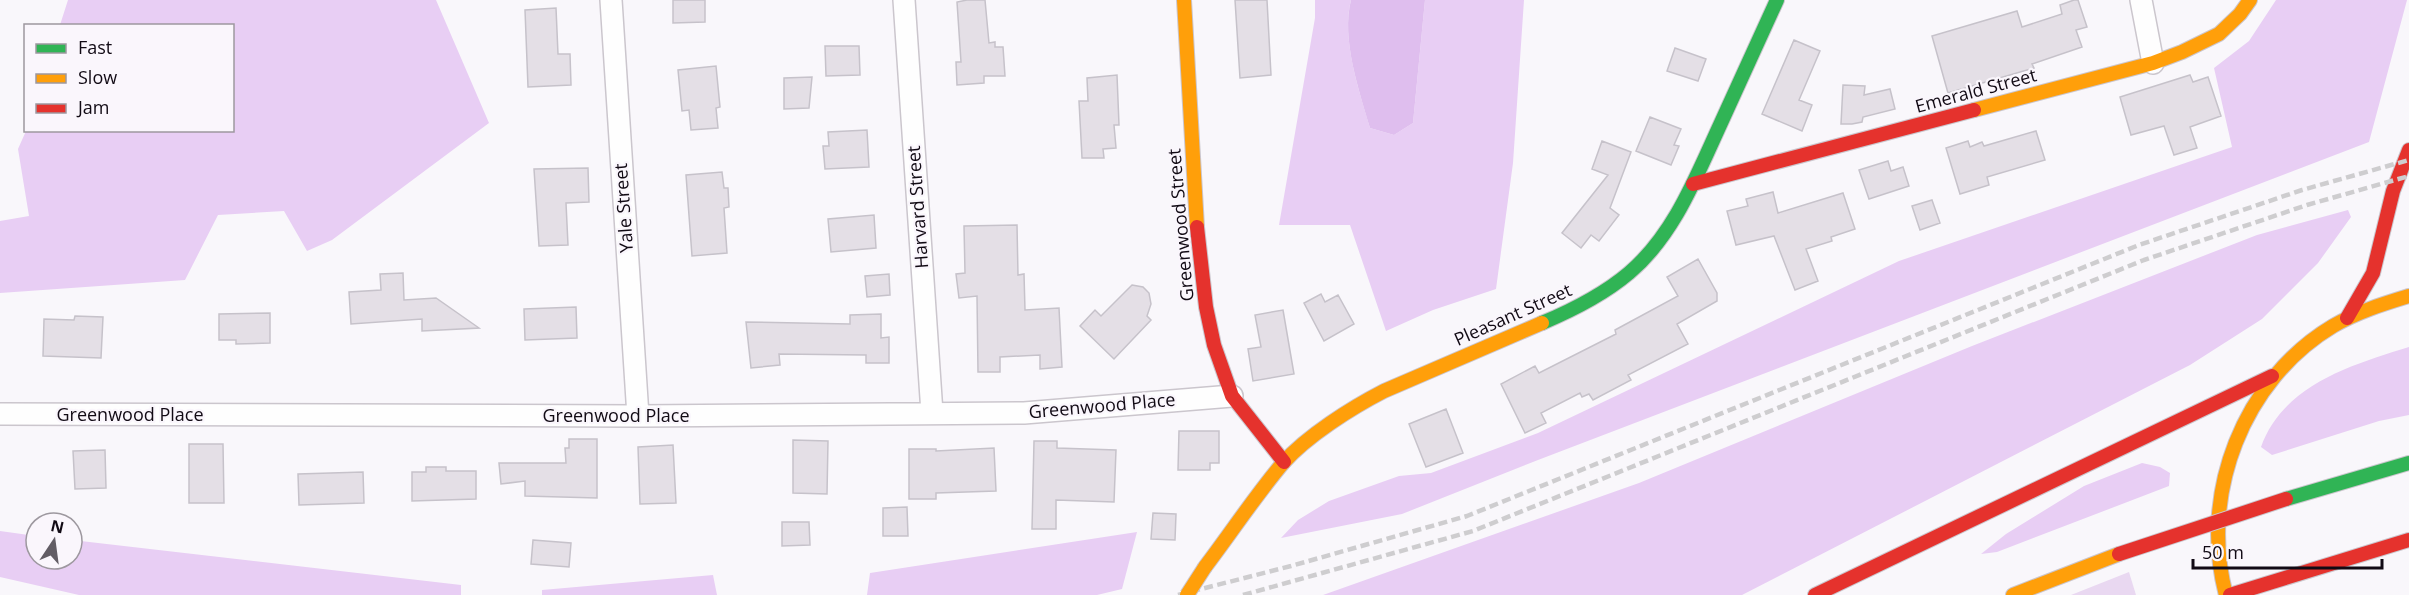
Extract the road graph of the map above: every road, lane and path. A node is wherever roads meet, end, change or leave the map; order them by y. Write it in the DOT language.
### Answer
graph roads {
  1 [pos="611,0"];
  2 [pos="904,0"];
  3 [pos="1184,0"];
  4 [pos="1777,0"];
  5 [pos="2141,0"];
  6 [pos="2250,0"];
  7 [pos="2152,63"];
  8 [pos="2409,150"];
  9 [pos="1693,184"];
  10 [pos="2409,296"];
  11 [pos="2347,318"];
  12 [pos="2272,376"];
  13 [pos="1232,396"];
  14 [pos="932,413"];
  15 [pos="0,414"];
  16 [pos="638,416"];
  17 [pos="1284,462"];
  18 [pos="2409,463"];
  19 [pos="2409,540"];
  20 [pos="1187,595"];
  21 [pos="1815,595"];
  22 [pos="2013,595"];
  23 [pos="2228,595"];
  1 -- 16 [label="street, Yale Street"];
  2 -- 14 [label="street, Harvard Street"];
  3 -- 13 [label="main road, Greenwood Street"];
  4 -- 9 [label="main road, Pleasant Street"];
  5 -- 7 [label="street"];
  6 -- 7 [label="main road, Emerald Street"];
  7 -- 9 [label="main road, Emerald Street"];
  8 -- 11 [label="main road"];
  9 -- 17 [label="main road, Pleasant Street"];
  10 -- 11 [label="main road"];
  11 -- 12 [label="main road"];
  12 -- 21 [label="main road"];
  12 -- 23 [label="main road"];
  13 -- 14 [label="street, Greenwood Place"];
  13 -- 17 [label="main road, Greenwood Street"];
  14 -- 16 [label="street, Greenwood Place"];
  15 -- 16 [label="street, Greenwood Place"];
  17 -- 20 [label="main road, Pleasant Street, bridge"];
  18 -- 22 [label="main road, bridge"];
  19 -- 23 [label="main road"];
}
